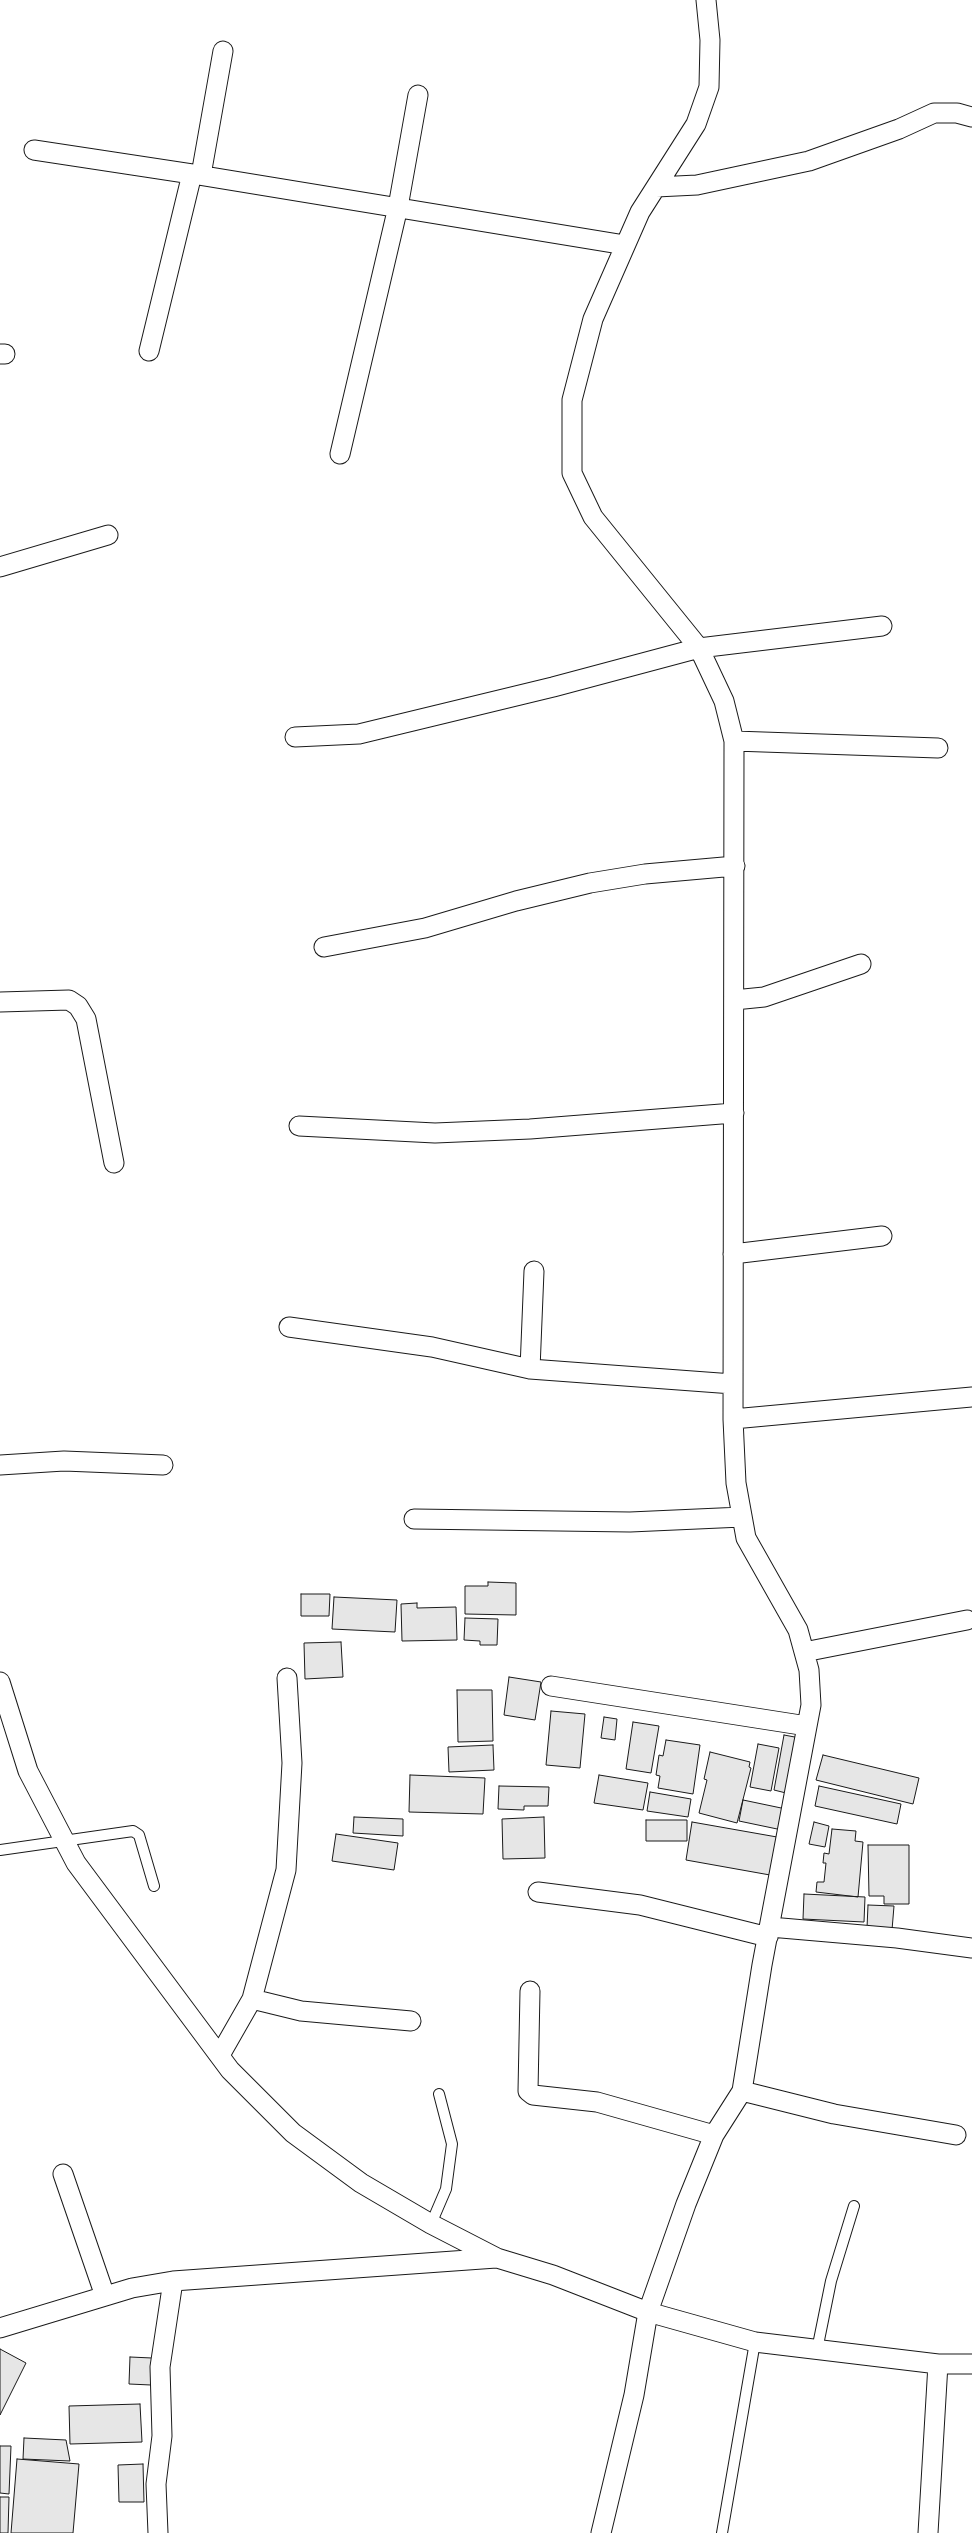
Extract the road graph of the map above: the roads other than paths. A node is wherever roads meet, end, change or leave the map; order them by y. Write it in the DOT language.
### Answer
graph roads {
  1 [pos="706,0"];
  2 [pos="224,51"];
  3 [pos="418,95"];
  4 [pos="972,117"];
  5 [pos="34,150"];
  6 [pos="196,174"];
  7 [pos="656,187"];
  8 [pos="398,207"];
  9 [pos="625,245"];
  10 [pos="150,351"];
  11 [pos="340,454"];
  12 [pos="108,535"];
  13 [pos="0,567"];
  14 [pos="882,626"];
  15 [pos="699,648"];
  16 [pos="295,737"];
  17 [pos="734,741"];
  18 [pos="938,748"];
  19 [pos="735,866"];
  20 [pos="324,947"];
  21 [pos="861,964"];
  22 [pos="734,1000"];
  23 [pos="0,1002"];
  24 [pos="734,1113"];
  25 [pos="298,1126"];
  26 [pos="114,1164"];
  27 [pos="882,1236"];
  28 [pos="733,1254"];
  29 [pos="534,1271"];
  30 [pos="289,1327"];
  31 [pos="530,1368"];
  32 [pos="733,1384"];
  33 [pos="972,1397"];
  34 [pos="733,1419"];
  35 [pos="0,1465"];
  36 [pos="163,1465"];
  37 [pos="742,1517"];
  38 [pos="414,1519"];
  39 [pos="967,1620"];
  40 [pos="804,1652"];
  41 [pos="288,1678"];
  42 [pos="0,1682"];
  43 [pos="551,1686"];
  44 [pos="807,1726"];
  45 [pos="65,1841"];
  46 [pos="0,1850"];
  47 [pos="154,1886"];
  48 [pos="538,1892"];
  49 [pos="769,1932"];
  50 [pos="972,1948"];
  51 [pos="530,1991"];
  52 [pos="252,1999"];
  53 [pos="411,2022"];
  54 [pos="220,2056"];
  55 [pos="742,2090"];
  56 [pos="439,2094"];
  57 [pos="714,2135"];
  58 [pos="956,2135"];
  59 [pos="63,2174"];
  60 [pos="854,2206"];
  61 [pos="431,2224"];
  62 [pos="497,2258"];
  63 [pos="173,2281"];
  64 [pos="105,2296"];
  65 [pos="648,2312"];
  66 [pos="0,2328"];
  67 [pos="755,2342"];
  68 [pos="817,2350"];
  69 [pos="938,2364"];
  70 [pos="972,2364"];
  71 [pos="158,2533"];
  72 [pos="601,2533"];
  73 [pos="722,2533"];
  74 [pos="928,2533"];
  1 -- 7 [label="street"];
  2 -- 6 [label="street"];
  3 -- 8 [label="street"];
  4 -- 7 [label="street"];
  5 -- 6 [label="street"];
  6 -- 8 [label="street"];
  6 -- 10 [label="street"];
  7 -- 9 [label="street"];
  8 -- 9 [label="street"];
  8 -- 11 [label="street"];
  9 -- 15 [label="street"];
  12 -- 13 [label="street"];
  14 -- 15 [label="street"];
  15 -- 16 [label="street"];
  15 -- 17 [label="street"];
  17 -- 18 [label="street"];
  17 -- 19 [label="street"];
  19 -- 20 [label="street"];
  19 -- 22 [label="street"];
  21 -- 22 [label="street"];
  22 -- 24 [label="street"];
  23 -- 26 [label="street"];
  24 -- 25 [label="street"];
  24 -- 28 [label="street"];
  27 -- 28 [label="street"];
  28 -- 32 [label="street"];
  29 -- 31 [label="street"];
  30 -- 31 [label="street"];
  31 -- 32 [label="street"];
  32 -- 34 [label="street"];
  33 -- 34 [label="street"];
  34 -- 37 [label="street"];
  35 -- 36 [label="street"];
  37 -- 38 [label="street"];
  37 -- 40 [label="street"];
  39 -- 40 [label="street"];
  40 -- 44 [label="street"];
  41 -- 52 [label="street"];
  42 -- 45 [label="street"];
  43 -- 44 [label="street"];
  44 -- 49 [label="street"];
  45 -- 46 [label="lane"];
  45 -- 47 [label="lane"];
  45 -- 54 [label="street"];
  48 -- 49 [label="street"];
  49 -- 50 [label="street"];
  49 -- 55 [label="street"];
  51 -- 57 [label="street"];
  52 -- 53 [label="street"];
  52 -- 54 [label="street"];
  54 -- 61 [label="street"];
  55 -- 57 [label="street"];
  55 -- 58 [label="street"];
  56 -- 61 [label="lane"];
  57 -- 65 [label="street"];
  59 -- 64 [label="street"];
  60 -- 68 [label="lane"];
  61 -- 62 [label="street"];
  62 -- 63 [label="street"];
  62 -- 65 [label="street"];
  63 -- 64 [label="street"];
  63 -- 71 [label="street"];
  64 -- 66 [label="street"];
  65 -- 67 [label="street"];
  65 -- 72 [label="street"];
  67 -- 68 [label="street"];
  67 -- 73 [label="lane"];
  68 -- 69 [label="street"];
  69 -- 70 [label="street"];
  69 -- 74 [label="street"];
}
